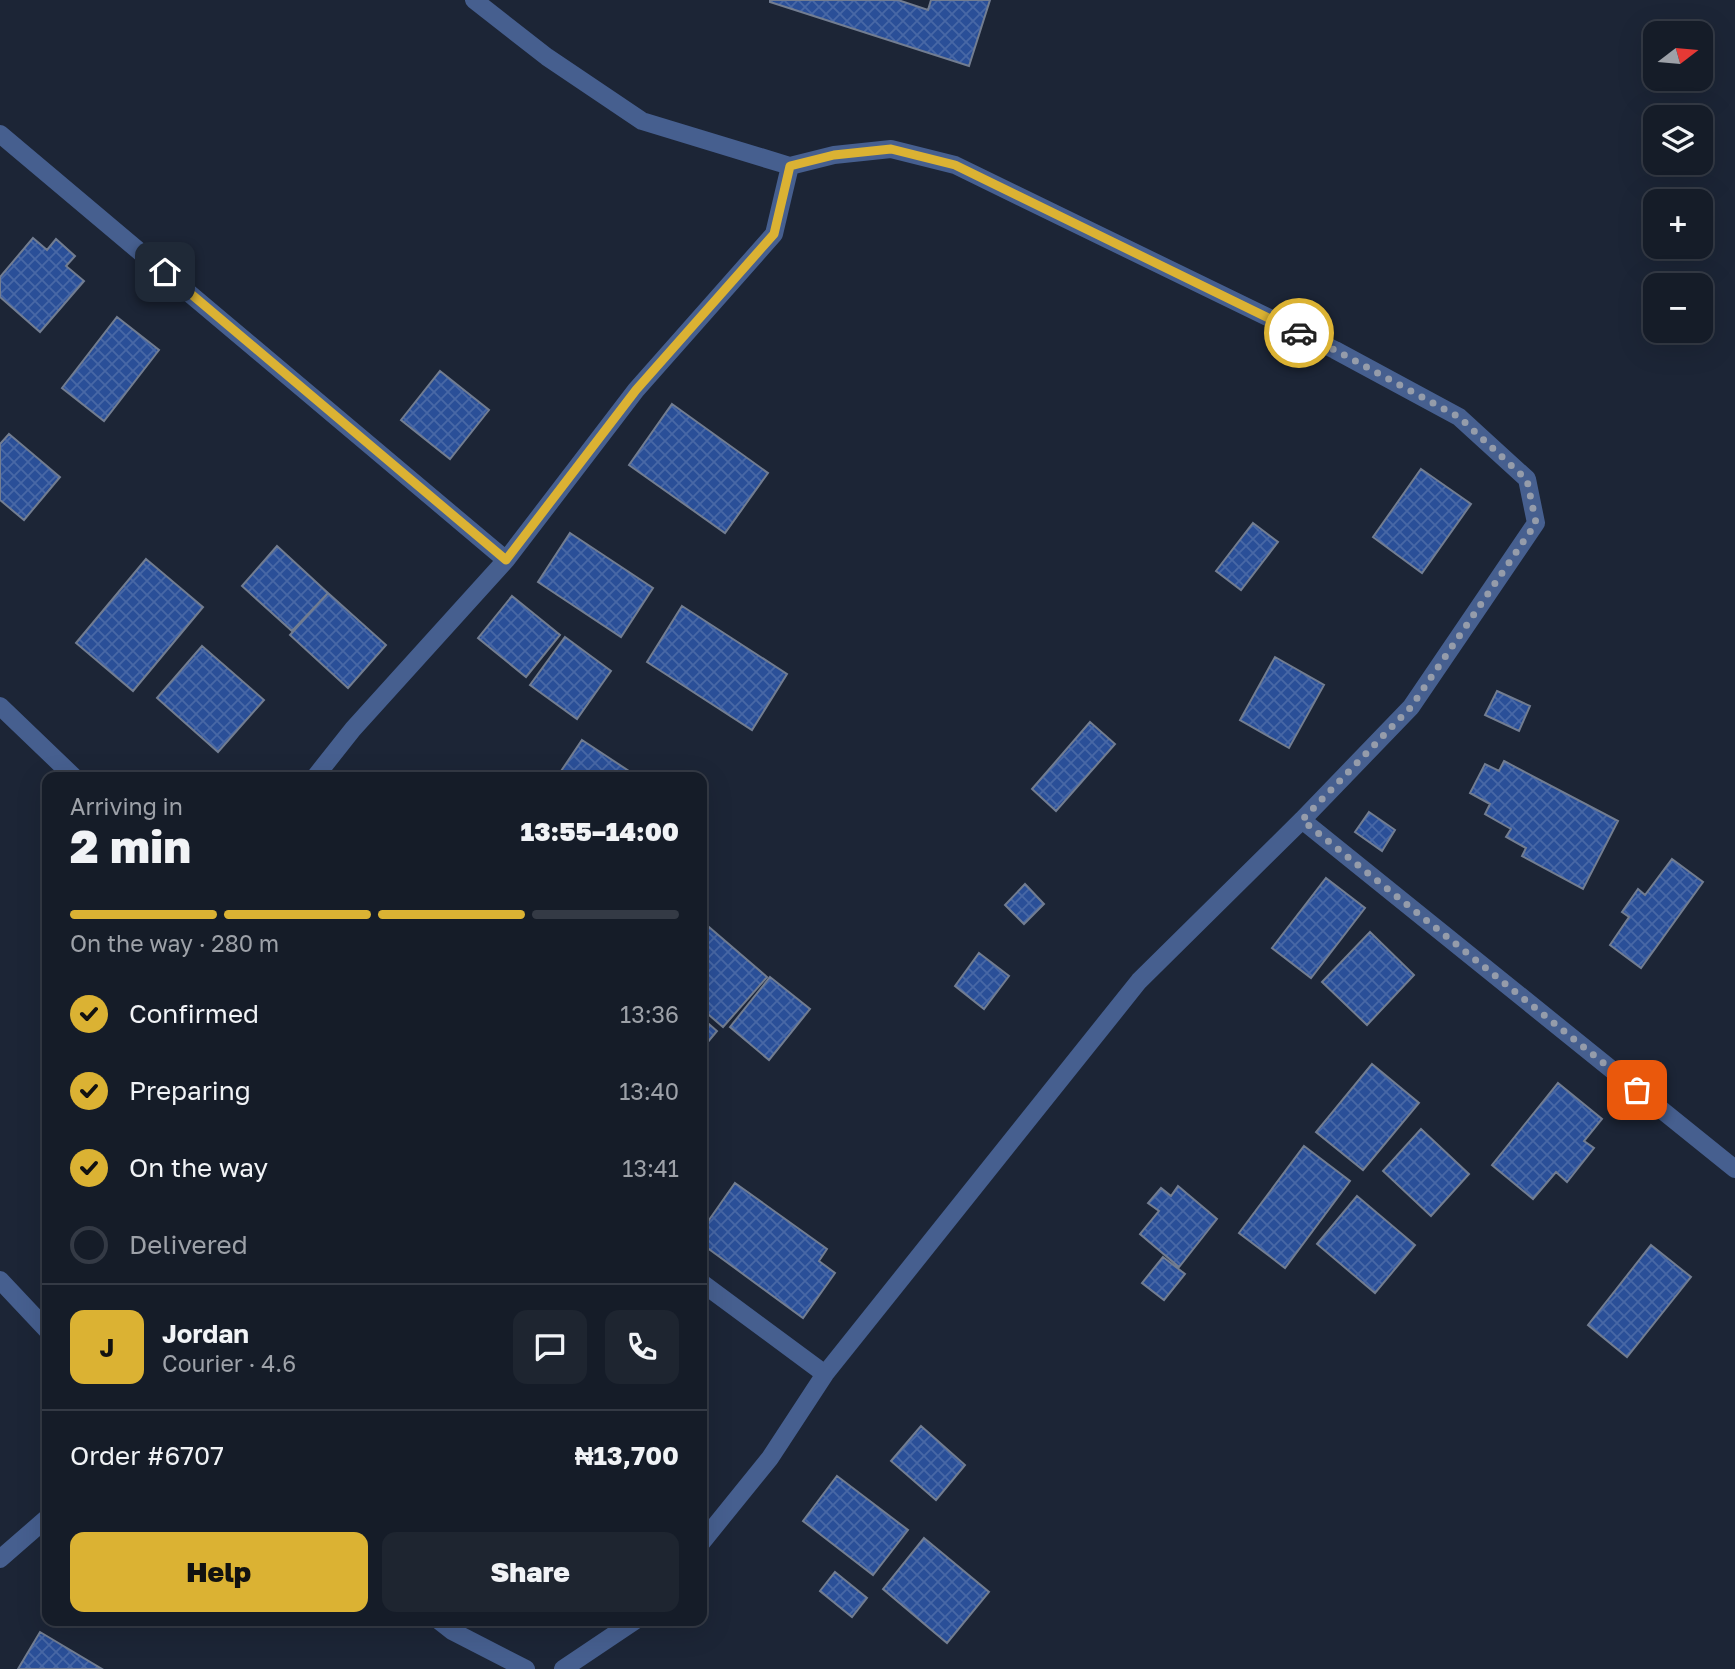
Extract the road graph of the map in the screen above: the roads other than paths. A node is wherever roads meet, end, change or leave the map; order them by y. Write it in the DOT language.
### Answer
graph roads {
  1 [pos="474,0"];
  2 [pos="0,134"];
  3 [pos="790,166"];
  4 [pos="506,560"];
  5 [pos="0,706"];
  6 [pos="69,772"];
  7 [pos="319,772"];
  8 [pos="1302,820"];
  9 [pos="1735,1169"];
  10 [pos="0,1280"];
  11 [pos="707,1287"];
  12 [pos="42,1325"];
  13 [pos="825,1374"];
  14 [pos="42,1522"];
  15 [pos="707,1536"];
  16 [pos="0,1559"];
  17 [pos="446,1626"];
  18 [pos="627,1626"];
  19 [pos="526,1669"];
  20 [pos="563,1669"];
  1 -- 3 [label="street"];
  2 -- 4 [label="street"];
  3 -- 4 [label="street"];
  3 -- 8 [label="street"];
  4 -- 7 [label="street"];
  5 -- 6 [label="street"];
  8 -- 9 [label="street"];
  8 -- 13 [label="street"];
  10 -- 12 [label="street"];
  11 -- 13 [label="street"];
  13 -- 15 [label="street"];
  14 -- 16 [label="street"];
  17 -- 19 [label="street"];
  18 -- 20 [label="street"];
}
